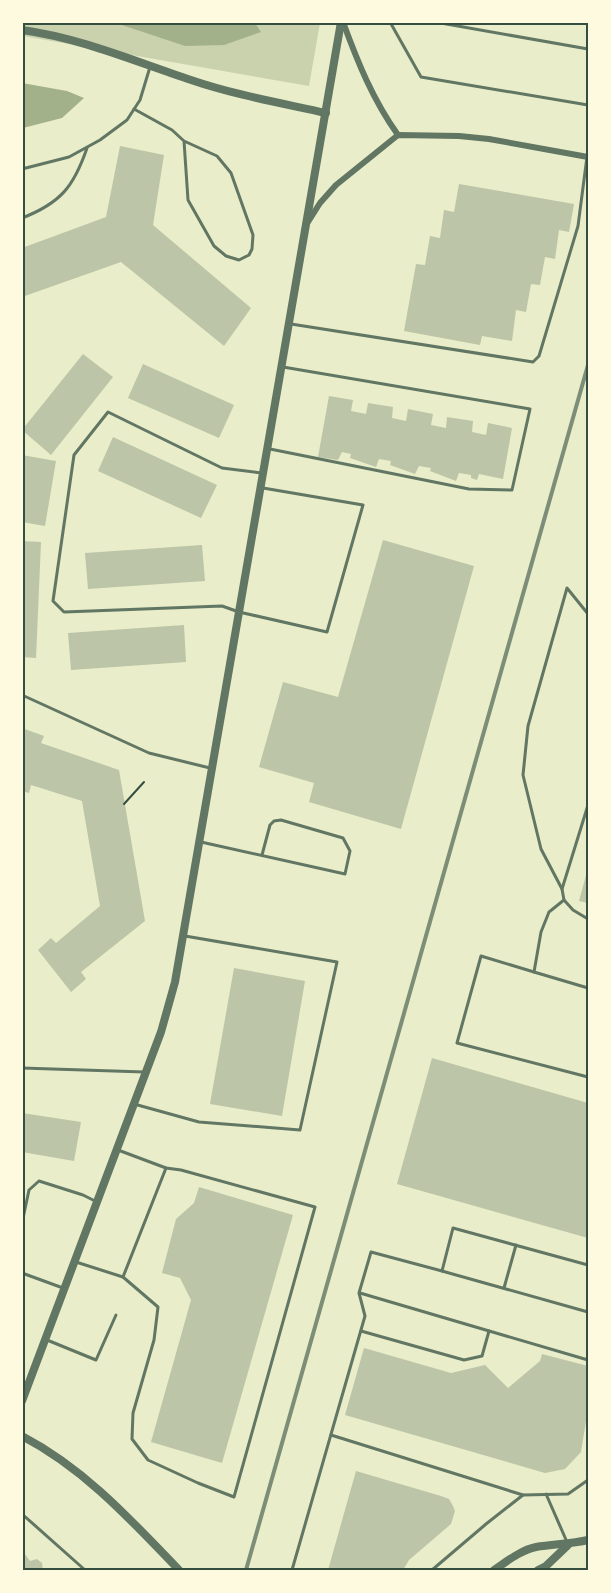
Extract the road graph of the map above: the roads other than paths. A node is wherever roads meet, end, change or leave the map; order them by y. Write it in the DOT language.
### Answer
graph roads {
  1 [pos="342,22"];
  2 [pos="390,22"];
  3 [pos="435,22"];
  4 [pos="22,30"];
  5 [pos="588,49"];
  6 [pos="150,66"];
  7 [pos="588,105"];
  8 [pos="134,109"];
  9 [pos="326,113"];
  10 [pos="398,135"];
  11 [pos="184,141"];
  12 [pos="88,147"];
  13 [pos="588,154"];
  14 [pos="22,169"];
  15 [pos="22,218"];
  16 [pos="305,228"];
  17 [pos="288,324"];
  18 [pos="281,366"];
  19 [pos="267,449"];
  20 [pos="263,473"];
  21 [pos="260,487"];
  22 [pos="239,612"];
  23 [pos="588,614"];
  24 [pos="22,695"];
  25 [pos="212,769"];
  26 [pos="588,805"];
  27 [pos="200,842"];
  28 [pos="262,855"];
  29 [pos="562,889"];
  30 [pos="564,900"];
  31 [pos="588,919"];
  32 [pos="184,936"];
  33 [pos="534,972"];
  34 [pos="588,988"];
  35 [pos="22,1068"];
  36 [pos="146,1072"];
  37 [pos="588,1077"];
  38 [pos="134,1104"];
  39 [pos="117,1149"];
  40 [pos="165,1168"];
  41 [pos="97,1203"];
  42 [pos="22,1223"];
  43 [pos="516,1245"];
  44 [pos="75,1262"];
  45 [pos="588,1265"];
  46 [pos="442,1271"];
  47 [pos="22,1273"];
  48 [pos="123,1277"];
  49 [pos="504,1288"];
  50 [pos="65,1289"];
  51 [pos="359,1293"];
  52 [pos="588,1312"];
  53 [pos="116,1315"];
  54 [pos="361,1331"];
  55 [pos="489,1331"];
  56 [pos="47,1340"];
  57 [pos="588,1360"];
  58 [pos="22,1401"];
  59 [pos="331,1435"];
  60 [pos="22,1436"];
  61 [pos="588,1480"];
  62 [pos="546,1494"];
  63 [pos="523,1495"];
  64 [pos="22,1514"];
  65 [pos="588,1540"];
  66 [pos="569,1545"];
  67 [pos="85,1570"];
  68 [pos="179,1570"];
  69 [pos="292,1570"];
  70 [pos="432,1570"];
  71 [pos="494,1570"];
  72 [pos="538,1570"];
  1 -- 9 [label="street"];
  1 -- 10 [label="street"];
  2 -- 7 [label="lane"];
  3 -- 5 [label="lane"];
  4 -- 6 [label="street"];
  6 -- 8 [label="lane"];
  6 -- 9 [label="street"];
  8 -- 11 [label="lane"];
  8 -- 12 [label="lane"];
  9 -- 16 [label="street"];
  10 -- 13 [label="street"];
  10 -- 16 [label="street"];
  11 -- 11 [label="lane"];
  12 -- 14 [label="lane"];
  12 -- 15 [label="lane"];
  13 -- 17 [label="lane"];
  16 -- 17 [label="street"];
  17 -- 18 [label="street"];
  18 -- 19 [label="street"];
  18 -- 19 [label="lane"];
  19 -- 20 [label="street"];
  20 -- 21 [label="street"];
  20 -- 22 [label="lane"];
  21 -- 22 [label="street"];
  21 -- 22 [label="lane"];
  22 -- 25 [label="street"];
  23 -- 29 [label="lane"];
  24 -- 25 [label="lane"];
  25 -- 27 [label="street"];
  26 -- 29 [label="lane"];
  27 -- 28 [label="lane"];
  27 -- 32 [label="street"];
  28 -- 28 [label="lane"];
  29 -- 30 [label="lane"];
  30 -- 31 [label="lane"];
  30 -- 33 [label="lane"];
  32 -- 36 [label="street"];
  32 -- 38 [label="lane"];
  33 -- 34 [label="lane"];
  33 -- 37 [label="lane"];
  35 -- 36 [label="lane"];
  36 -- 38 [label="street"];
  38 -- 39 [label="street"];
  39 -- 40 [label="lane"];
  39 -- 41 [label="street"];
  40 -- 48 [label="lane"];
  40 -- 48 [label="lane"];
  41 -- 42 [label="lane"];
  41 -- 44 [label="street"];
  43 -- 45 [label="lane"];
  43 -- 46 [label="lane"];
  43 -- 49 [label="lane"];
  44 -- 48 [label="lane"];
  44 -- 50 [label="street"];
  46 -- 49 [label="lane"];
  46 -- 51 [label="lane"];
  47 -- 50 [label="lane"];
  49 -- 52 [label="lane"];
  50 -- 56 [label="street"];
  51 -- 54 [label="lane"];
  51 -- 55 [label="lane"];
  53 -- 56 [label="lane"];
  54 -- 55 [label="lane"];
  54 -- 59 [label="lane"];
  55 -- 57 [label="lane"];
  56 -- 58 [label="street"];
  59 -- 63 [label="lane"];
  59 -- 69 [label="lane"];
  60 -- 68 [label="street"];
  61 -- 62 [label="lane"];
  62 -- 63 [label="lane"];
  62 -- 66 [label="lane"];
  63 -- 70 [label="lane"];
  64 -- 67 [label="lane"];
  65 -- 66 [label="street"];
  66 -- 71 [label="street"];
  66 -- 72 [label="street"];
}
